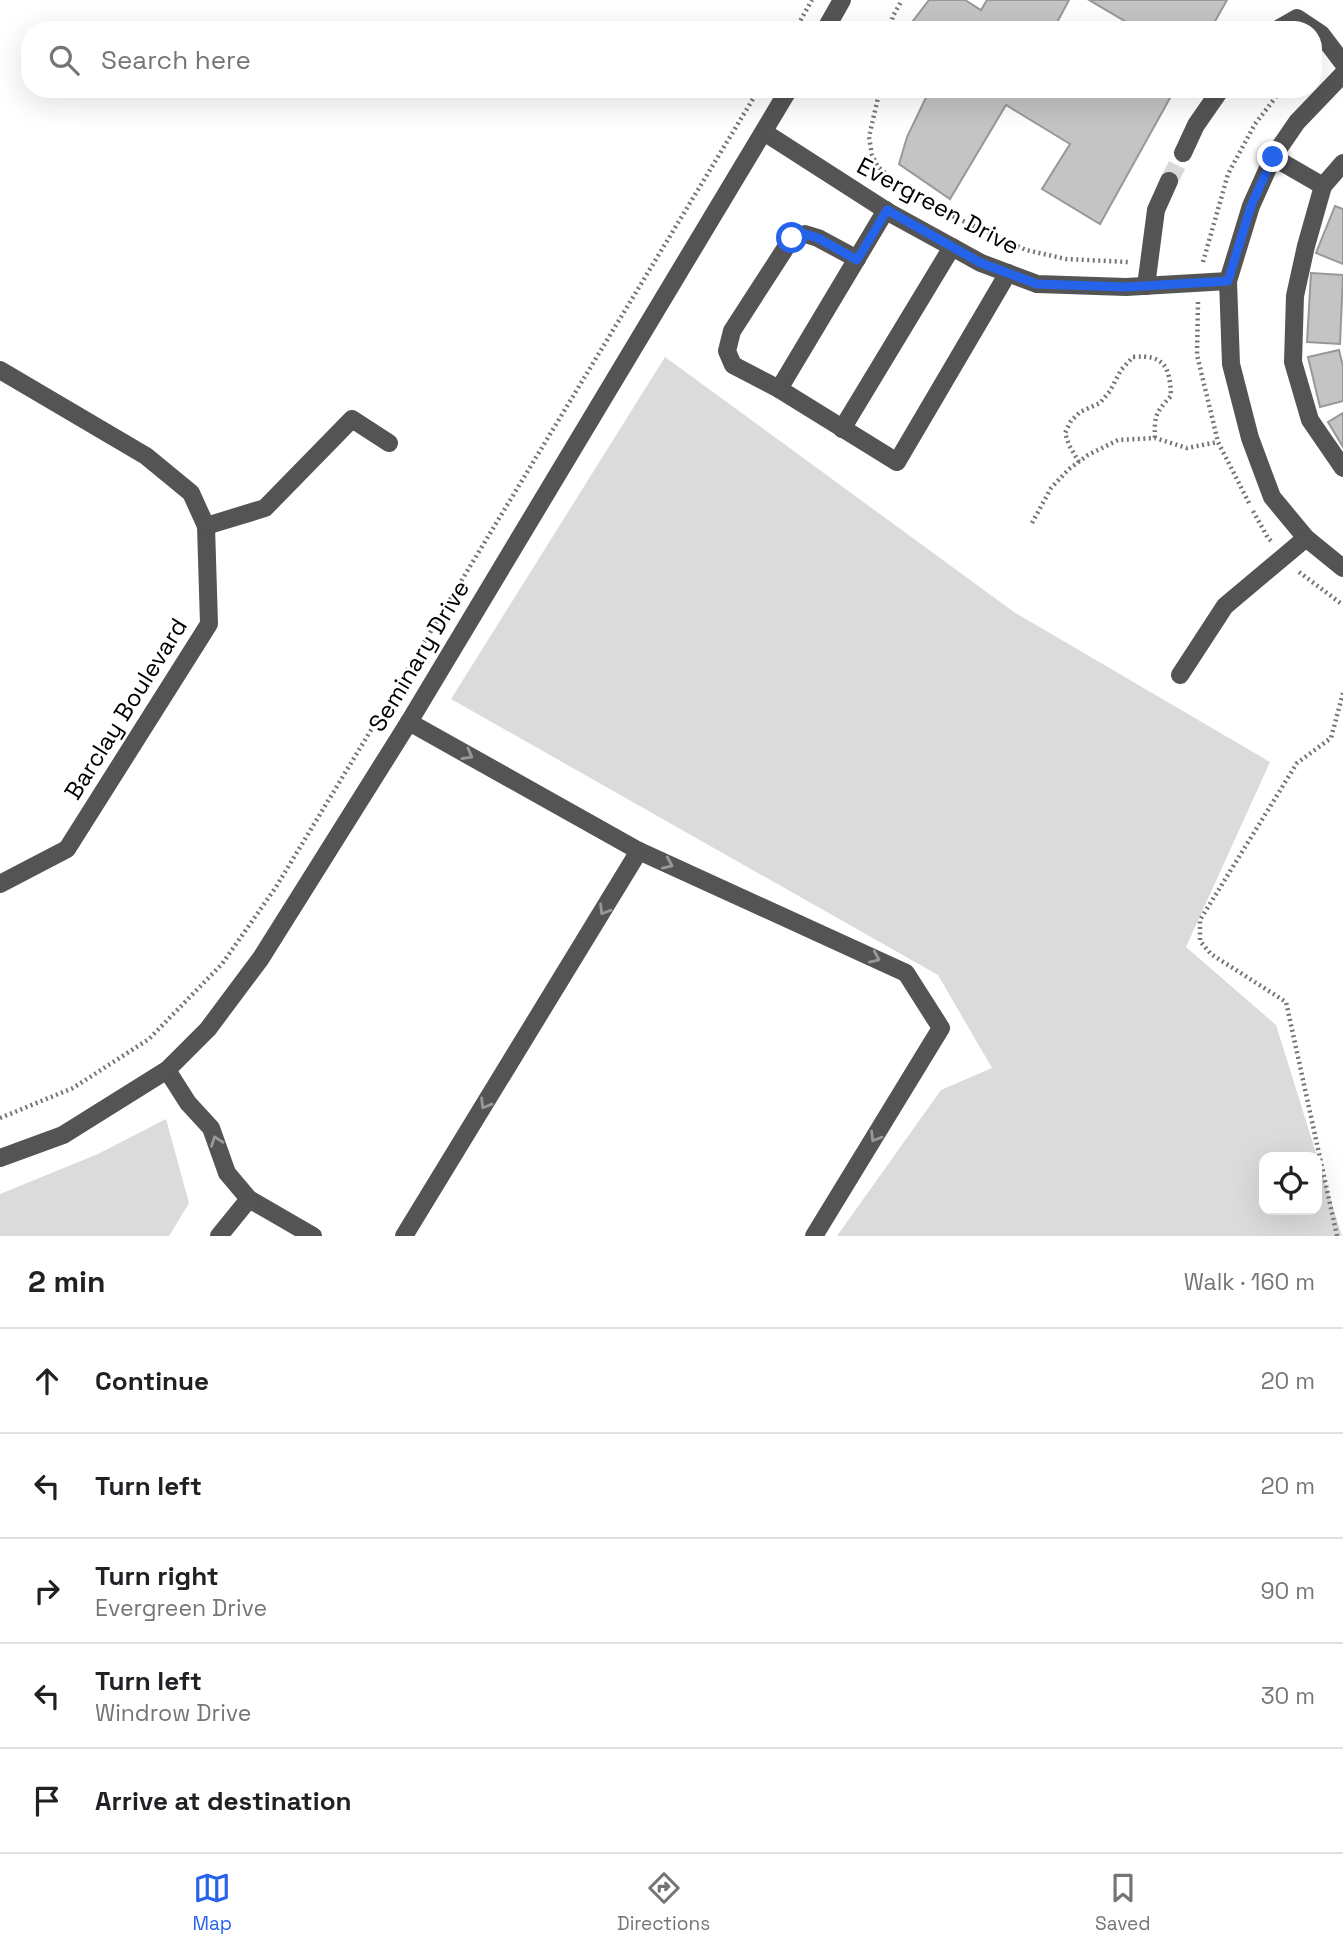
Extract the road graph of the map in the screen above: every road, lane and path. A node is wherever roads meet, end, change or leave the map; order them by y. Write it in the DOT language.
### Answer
graph roads {
  1 [pos="812,0"];
  2 [pos="842,0"];
  3 [pos="902,0"];
  4 [pos="800,21"];
  5 [pos="830,21"];
  6 [pos="891,21"];
  7 [pos="1322,35"];
  8 [pos="1343,63"];
  9 [pos="1343,74"];
  10 [pos="1322,95"];
  11 [pos="754,98"];
  12 [pos="784,98"];
  13 [pos="878,98"];
  14 [pos="1216,98"];
  15 [pos="1320,98"];
  16 [pos="764,132"];
  17 [pos="1183,153"];
  18 [pos="1273,157"];
  19 [pos="1343,163"];
  20 [pos="1170,181"];
  21 [pos="1323,186"];
  22 [pos="887,210"];
  23 [pos="952,247"];
  24 [pos="857,260"];
  25 [pos="1149,263"];
  26 [pos="1008,273"];
  27 [pos="1228,281"];
  28 [pos="1146,286"];
  29 [pos="0,370"];
  30 [pos="779,389"];
  31 [pos="842,429"];
  32 [pos="1155,438"];
  33 [pos="1218,442"];
  34 [pos="389,443"];
  35 [pos="1079,461"];
  36 [pos="1343,468"];
  37 [pos="1032,523"];
  38 [pos="205,526"];
  39 [pos="1306,538"];
  40 [pos="1286,555"];
  41 [pos="1343,568"];
  42 [pos="1343,605"];
  43 [pos="1180,675"];
  44 [pos="1343,693"];
  45 [pos="408,722"];
  46 [pos="639,851"];
  47 [pos="0,884"];
  48 [pos="167,1070"];
  49 [pos="0,1118"];
  50 [pos="0,1158"];
  51 [pos="249,1199"];
  52 [pos="219,1236"];
  53 [pos="313,1236"];
  54 [pos="404,1236"];
  55 [pos="814,1236"];
  56 [pos="1337,1236"];
  1 -- 4 [label="path"];
  2 -- 5 [label="street"];
  3 -- 6 [label="path"];
  7 -- 8 [label="street"];
  9 -- 10 [label="street"];
  11 -- 49 [label="path"];
  12 -- 16 [label="street, Seminary Drive"];
  13 -- 25 [label="path"];
  14 -- 17 [label="street"];
  15 -- 18 [label="street"];
  16 -- 22 [label="street, Evergreen Drive"];
  16 -- 45 [label="street, Seminary Drive"];
  18 -- 21 [label="street"];
  18 -- 27 [label="street"];
  19 -- 21 [label="street"];
  20 -- 25 [label="street"];
  21 -- 36 [label="street"];
  22 -- 23 [label="street, Evergreen Drive"];
  22 -- 24 [label="street"];
  23 -- 26 [label="street, Evergreen Drive"];
  23 -- 31 [label="street"];
  24 -- 30 [label="street"];
  24 -- 30 [label="street"];
  25 -- 28 [label="street"];
  26 -- 28 [label="street, Evergreen Drive"];
  26 -- 31 [label="street"];
  27 -- 28 [label="street, Evergreen Drive"];
  27 -- 39 [label="street"];
  29 -- 38 [label="street, Barclay Boulevard"];
  30 -- 31 [label="street"];
  32 -- 33 [label="path"];
  32 -- 35 [label="path"];
  32 -- 35 [label="path"];
  34 -- 38 [label="street"];
  35 -- 37 [label="path"];
  38 -- 47 [label="street, Barclay Boulevard"];
  39 -- 40 [label="street"];
  39 -- 41 [label="street"];
  40 -- 42 [label="path"];
  40 -- 43 [label="street"];
  44 -- 56 [label="path"];
  45 -- 46 [label="street, one-way"];
  45 -- 48 [label="street, Seminary Drive"];
  46 -- 54 [label="street, one-way"];
  46 -- 55 [label="street, one-way"];
  48 -- 50 [label="street, Seminary Drive"];
  51 -- 48 [label="street, one-way"];
  51 -- 52 [label="street"];
  51 -- 53 [label="street"];
}
